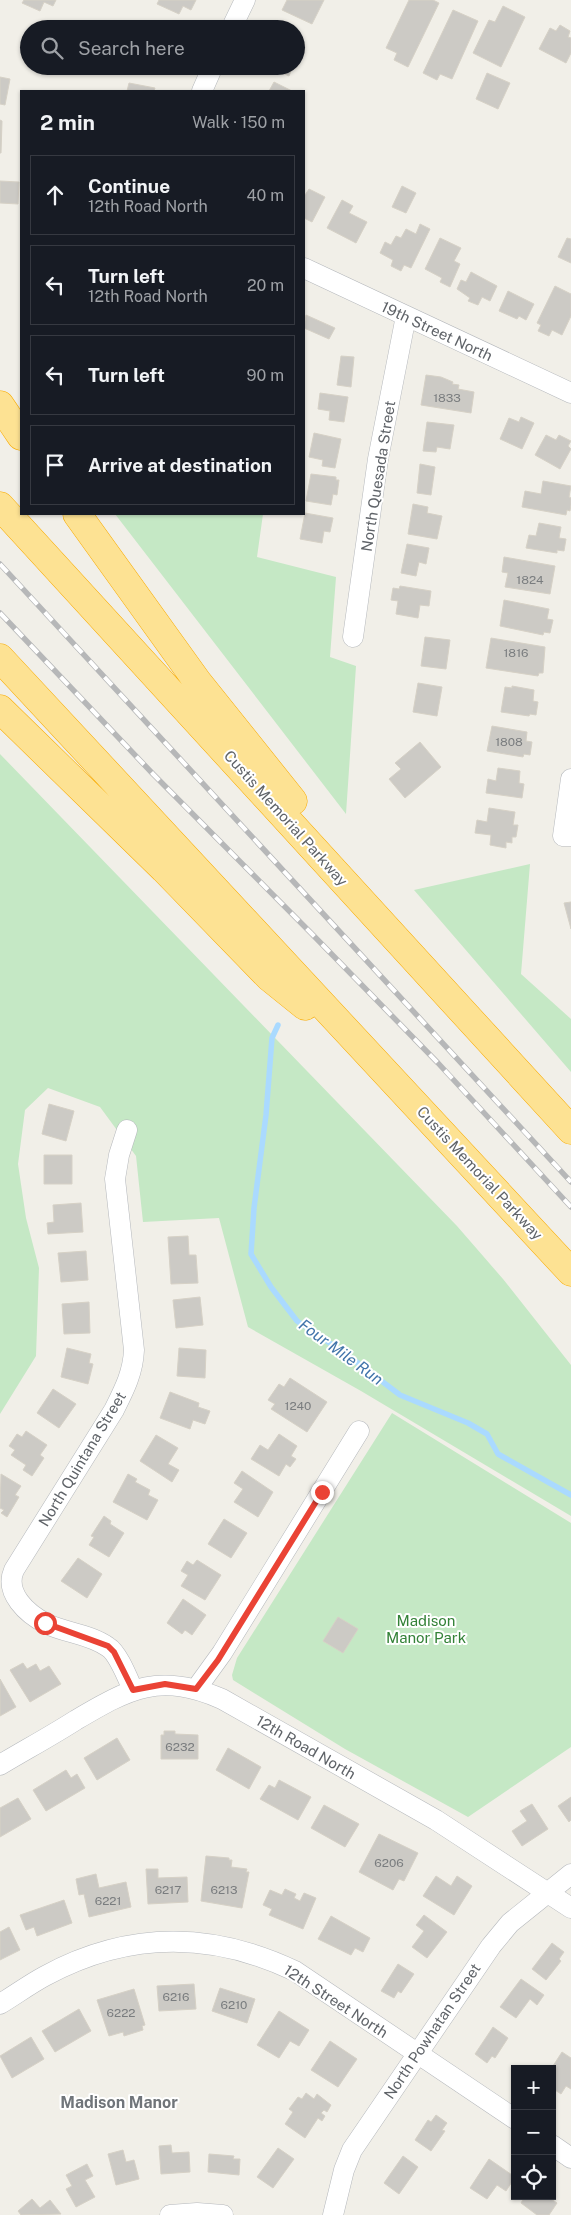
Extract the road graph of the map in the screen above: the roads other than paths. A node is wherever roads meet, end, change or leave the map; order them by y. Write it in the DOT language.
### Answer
graph roads {
  1 [pos="245,0"];
  2 [pos="235,20"];
  3 [pos="209,75"];
  4 [pos="202,90"];
  5 [pos="305,268"];
  6 [pos="406,316"];
  7 [pos="571,393"];
  8 [pos="0,405"];
  9 [pos="20,435"];
  10 [pos="0,506"];
  11 [pos="78,515"];
  12 [pos="353,637"];
  13 [pos="0,658"];
  14 [pos="0,709"];
  15 [pos="571,779"];
  16 [pos="567,836"];
  17 [pos="414,958"];
  18 [pos="382,1068"];
  19 [pos="127,1130"];
  20 [pos="571,1130"];
  21 [pos="571,1272"];
  22 [pos="358,1431"];
  23 [pos="196,1689"];
  24 [pos="133,1690"];
  25 [pos="0,1766"];
  26 [pos="571,1874"];
  27 [pos="546,1892"];
  28 [pos="571,1908"];
  29 [pos="0,2004"];
  30 [pos="416,2053"];
  31 [pos="511,2116"];
  32 [pos="556,2147"];
  33 [pos="571,2158"];
  34 [pos="170,2215"];
  35 [pos="223,2215"];
  36 [pos="333,2215"];
  1 -- 2 [label="street"];
  3 -- 4 [label="street"];
  5 -- 6 [label="street, 19th Street North"];
  6 -- 7 [label="street, 19th Street North"];
  6 -- 12 [label="street, North Quesada Street"];
  8 -- 9 [label="highway"];
  10 -- 17 [label="highway, Custis Memorial Parkway"];
  11 -- 17 [label="highway"];
  13 -- 18 [label="highway, Custis Memorial Parkway"];
  14 -- 18 [label="highway"];
  15 -- 16 [label="street"];
  17 -- 20 [label="highway, Custis Memorial Parkway"];
  18 -- 21 [label="highway, Custis Memorial Parkway"];
  19 -- 24 [label="street, North Quintana Street"];
  22 -- 23 [label="street"];
  23 -- 24 [label="street, 12th Road North"];
  23 -- 27 [label="street, 12th Road North"];
  24 -- 25 [label="street, 12th Road North"];
  26 -- 27 [label="street, North Powhatan Street"];
  27 -- 28 [label="street, 12th Road North"];
  27 -- 30 [label="street, North Powhatan Street"];
  29 -- 30 [label="street, 12th Street North"];
  30 -- 31 [label="street, 12th Street North"];
  30 -- 36 [label="street, North Powhatan Street"];
  32 -- 33 [label="street"];
  34 -- 35 [label="street"];
}
